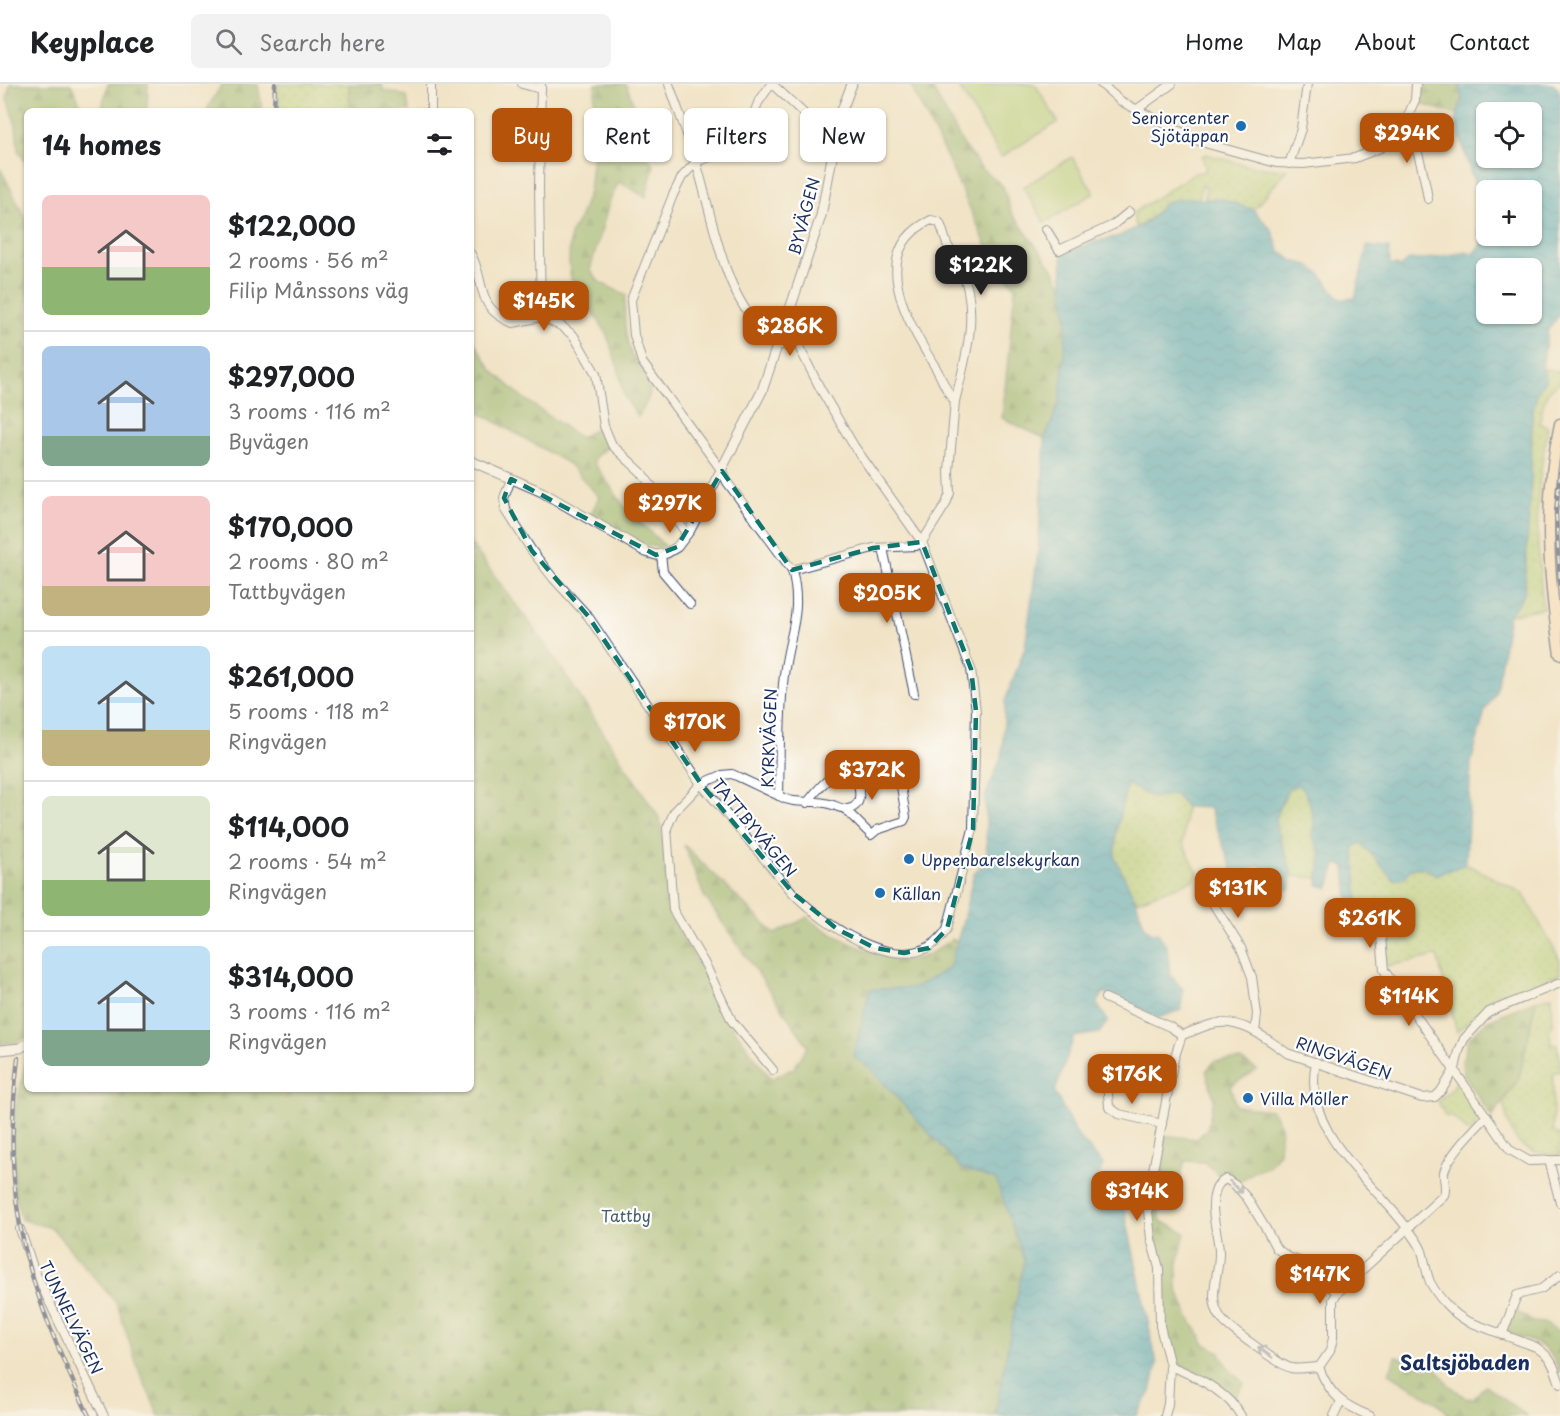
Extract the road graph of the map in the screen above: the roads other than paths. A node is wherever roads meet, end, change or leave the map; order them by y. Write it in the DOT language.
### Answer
graph roads {
  1 [pos="431,84"];
  2 [pos="522,84"];
  3 [pos="669,84"];
  4 [pos="771,84"];
  5 [pos="852,84"];
  6 [pos="1101,84"];
  7 [pos="1172,84"];
  8 [pos="1307,84"];
  9 [pos="1416,84"];
  10 [pos="541,87"];
  11 [pos="431,108"];
  12 [pos="756,108"];
  13 [pos="842,108"];
  14 [pos="1137,110"];
  15 [pos="800,111"];
  16 [pos="1405,122"];
  17 [pos="684,127"];
  18 [pos="696,162"];
  19 [pos="831,162"];
  20 [pos="1289,164"];
  21 [pos="1428,200"];
  22 [pos="1129,212"];
  23 [pos="1046,229"];
  24 [pos="474,264"];
  25 [pos="541,317"];
  26 [pos="786,321"];
  27 [pos="773,332"];
  28 [pos="795,339"];
  29 [pos="778,343"];
  30 [pos="955,401"];
  31 [pos="1560,424"];
  32 [pos="474,462"];
  33 [pos="722,471"];
  34 [pos="511,479"];
  35 [pos="687,534"];
  36 [pos="922,542"];
  37 [pos="883,548"];
  38 [pos="661,554"];
  39 [pos="792,570"];
  40 [pos="690,604"];
  41 [pos="1560,654"];
  42 [pos="914,694"];
  43 [pos="900,780"];
  44 [pos="701,784"];
  45 [pos="779,796"];
  46 [pos="807,803"];
  47 [pos="845,809"];
  48 [pos="1212,902"];
  49 [pos="1380,926"];
  50 [pos="1560,983"];
  51 [pos="1105,998"];
  52 [pos="1255,1032"];
  53 [pos="1182,1035"];
  54 [pos="24,1046"];
  55 [pos="0,1050"];
  56 [pos="1316,1062"];
  57 [pos="1455,1069"];
  58 [pos="773,1070"];
  59 [pos="1107,1081"];
  60 [pos="1487,1116"];
  61 [pos="1162,1124"];
  62 [pos="1549,1160"];
  63 [pos="1560,1160"];
  64 [pos="1560,1203"];
  65 [pos="1408,1228"];
  66 [pos="20,1229"];
  67 [pos="1560,1275"];
  68 [pos="1337,1293"];
  69 [pos="1502,1335"];
  70 [pos="1170,1366"];
  71 [pos="1319,1367"];
  72 [pos="1560,1384"];
  73 [pos="1341,1401"];
  74 [pos="104,1416"];
  75 [pos="1165,1416"];
  76 [pos="1241,1416"];
  77 [pos="1334,1416"];
  78 [pos="1370,1416"];
  1 -- 11 [label="street"];
  2 -- 10 [label="street"];
  3 -- 17 [label="street"];
  4 -- 12 [label="street"];
  4 -- 15 [label="street"];
  5 -- 13 [label="street, BYVÄGEN"];
  6 -- 14 [label="street"];
  7 -- 14 [label="street"];
  8 -- 20 [label="street"];
  9 -- 16 [label="street"];
  10 -- 25 [label="street"];
  14 -- 20 [label="street"];
  16 -- 20 [label="street"];
  16 -- 21 [label="street"];
  18 -- 27 [label="street"];
  18 -- 33 [label="street, KYRKVÄGEN"];
  19 -- 26 [label="street, BYVÄGEN"];
  22 -- 23 [label="street"];
  24 -- 25 [label="street"];
  25 -- 35 [label="street"];
  26 -- 27 [label="street"];
  26 -- 28 [label="street"];
  27 -- 29 [label="street"];
  28 -- 29 [label="street"];
  28 -- 36 [label="street"];
  29 -- 33 [label="street"];
  30 -- 30 [label="street"];
  30 -- 36 [label="street"];
  31 -- 41 [label="main road"];
  32 -- 34 [label="street"];
  33 -- 35 [label="street"];
  33 -- 39 [label="street, KYRKVÄGEN"];
  34 -- 38 [label="street"];
  34 -- 44 [label="street, TATTBYVÄGEN"];
  35 -- 38 [label="street"];
  36 -- 37 [label="street"];
  36 -- 44 [label="street, TATTBYVÄGEN"];
  37 -- 39 [label="street"];
  37 -- 42 [label="street"];
  38 -- 40 [label="street"];
  39 -- 45 [label="street, KYRKVÄGEN"];
  43 -- 47 [label="street"];
  44 -- 45 [label="street, KYRKVÄGEN"];
  44 -- 58 [label="street, KYRKVÄGEN"];
  45 -- 46 [label="street"];
  46 -- 47 [label="street"];
  46 -- 47 [label="street"];
  48 -- 52 [label="street"];
  49 -- 57 [label="street"];
  50 -- 57 [label="street, RINGVÄGEN"];
  51 -- 53 [label="street"];
  52 -- 53 [label="street, RINGVÄGEN"];
  52 -- 56 [label="street, RINGVÄGEN"];
  53 -- 61 [label="street"];
  54 -- 55 [label="street"];
  56 -- 57 [label="street, RINGVÄGEN"];
  56 -- 65 [label="street"];
  57 -- 60 [label="street"];
  59 -- 61 [label="street"];
  60 -- 62 [label="street"];
  60 -- 65 [label="street"];
  61 -- 70 [label="street"];
  62 -- 63 [label="street"];
  62 -- 64 [label="street"];
  65 -- 68 [label="street"];
  65 -- 69 [label="street"];
  66 -- 74 [label="street, TUNNELVÄGEN"];
  67 -- 69 [label="street"];
  68 -- 71 [label="street"];
  71 -- 68 [label="street, one-way"];
  69 -- 72 [label="street"];
  70 -- 75 [label="street"];
  70 -- 76 [label="street"];
  71 -- 73 [label="street"];
  73 -- 77 [label="street"];
  73 -- 78 [label="street"];
}
